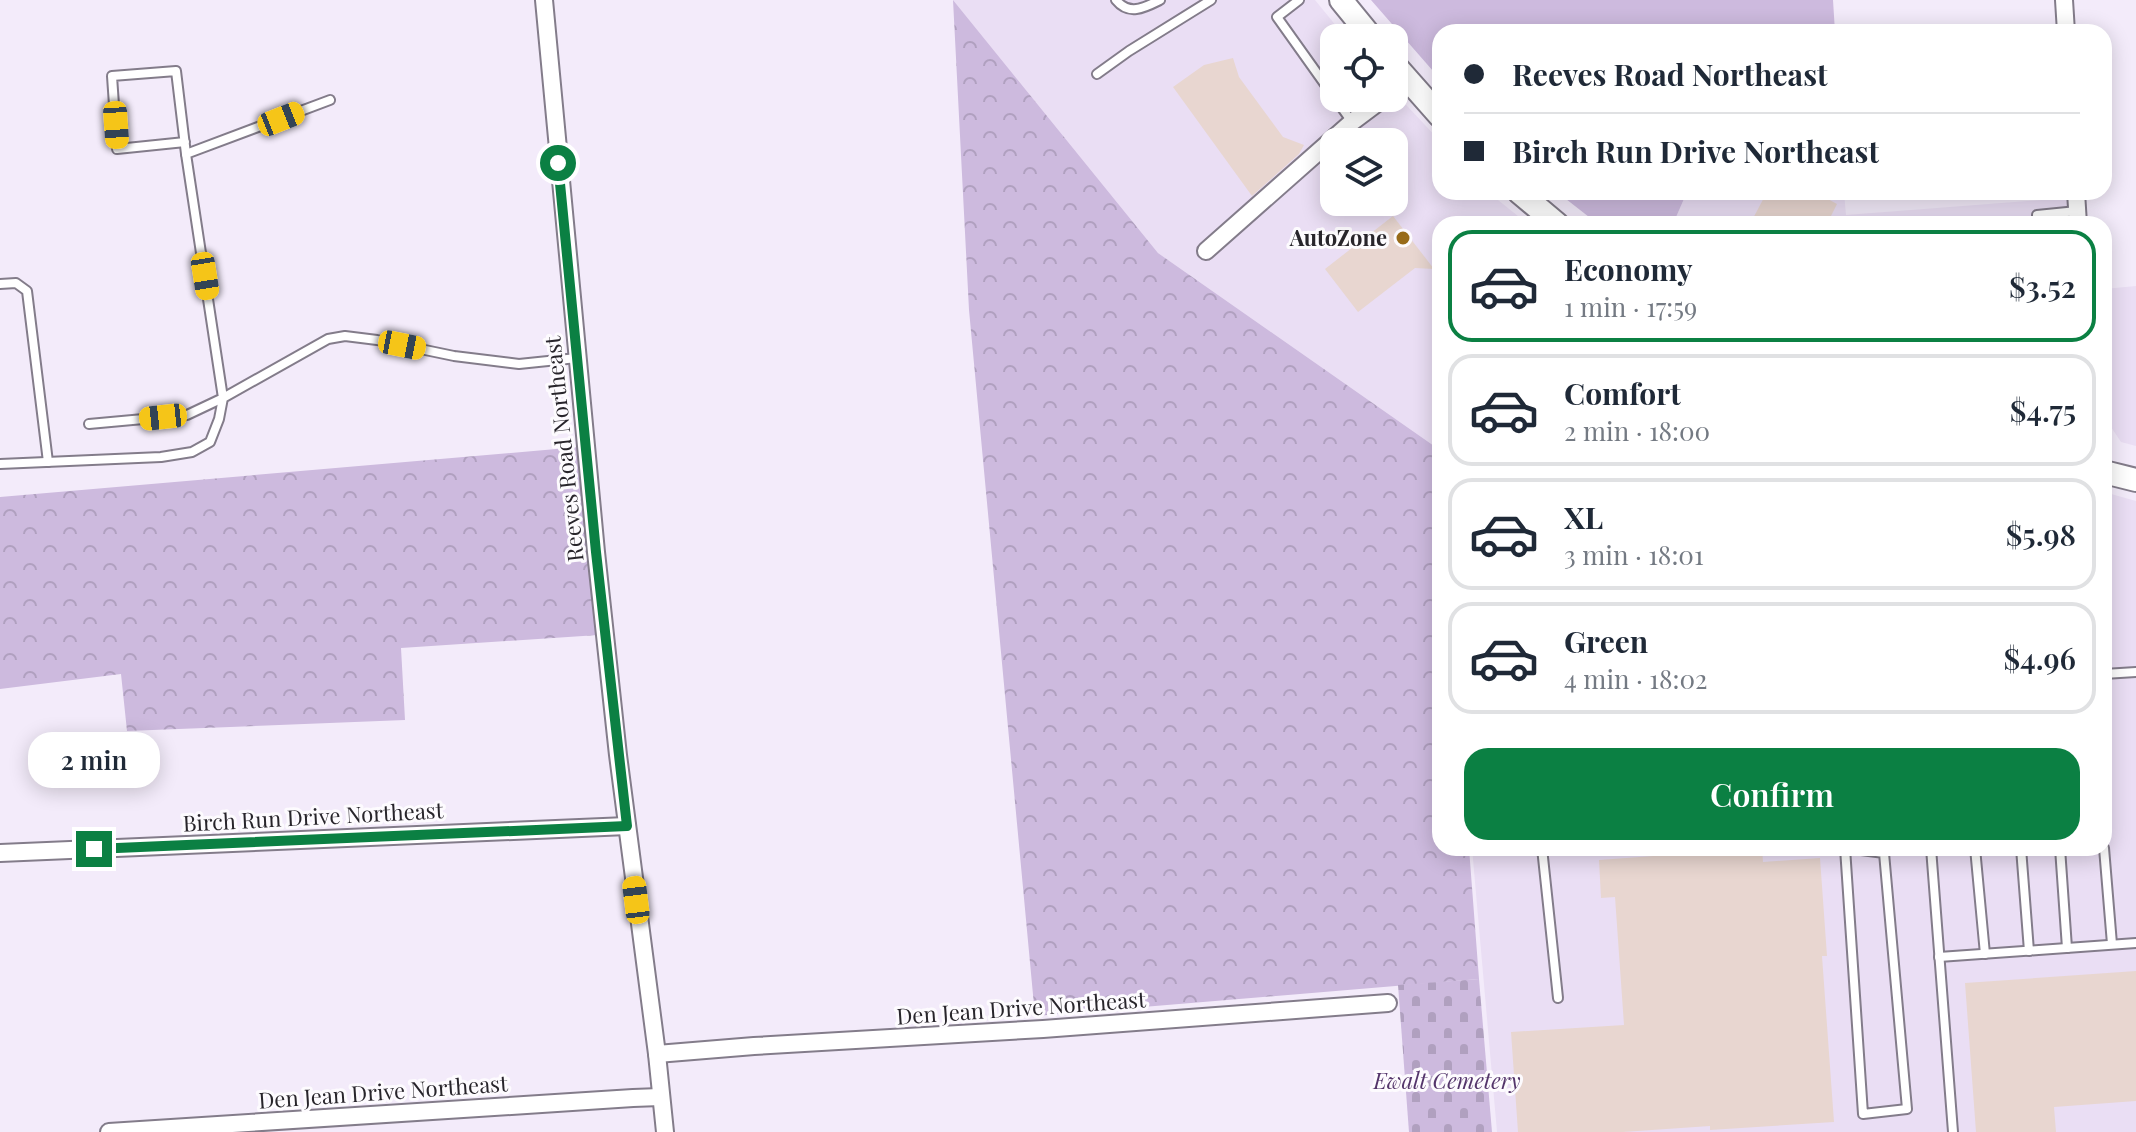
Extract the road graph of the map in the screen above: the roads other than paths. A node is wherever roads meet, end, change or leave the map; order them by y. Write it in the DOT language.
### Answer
graph roads {
  1 [pos="544,0"];
  2 [pos="1116,0"];
  3 [pos="1160,0"];
  4 [pos="1211,0"];
  5 [pos="1299,0"];
  6 [pos="1341,0"];
  7 [pos="2064,0"];
  8 [pos="1361,24"];
  9 [pos="2066,24"];
  10 [pos="1097,74"];
  11 [pos="1320,78"];
  12 [pos="1408,86"];
  13 [pos="330,100"];
  14 [pos="1432,109"];
  15 [pos="1344,112"];
  16 [pos="1365,112"];
  17 [pos="1352,122"];
  18 [pos="185,142"];
  19 [pos="186,154"];
  20 [pos="1528,200"];
  21 [pos="1548,216"];
  22 [pos="1206,251"];
  23 [pos="0,284"];
  24 [pos="577,358"];
  25 [pos="223,398"];
  26 [pos="89,424"];
  27 [pos="48,462"];
  28 [pos="0,464"];
  29 [pos="2112,474"];
  30 [pos="2136,480"];
  31 [pos="2136,672"];
  32 [pos="2112,674"];
  33 [pos="627,826"];
  34 [pos="0,853"];
  35 [pos="1543,856"];
  36 [pos="1846,856"];
  37 [pos="1884,856"];
  38 [pos="1932,856"];
  39 [pos="1976,856"];
  40 [pos="2022,856"];
  41 [pos="2061,856"];
  42 [pos="2105,856"];
  43 [pos="2136,943"];
  44 [pos="2112,944"];
  45 [pos="2067,948"];
  46 [pos="2029,951"];
  47 [pos="1985,954"];
  48 [pos="1939,957"];
  49 [pos="1558,998"];
  50 [pos="1388,1003"];
  51 [pos="657,1054"];
  52 [pos="660,1097"];
  53 [pos="109,1132"];
  54 [pos="665,1132"];
  55 [pos="1953,1132"];
  1 -- 24 [label="street, Reeves Road Northeast"];
  2 -- 3 [label="lane"];
  4 -- 10 [label="lane"];
  5 -- 11 [label="lane"];
  6 -- 8 [label="main road"];
  7 -- 9 [label="street"];
  12 -- 14 [label="main road"];
  13 -- 19 [label="lane"];
  15 -- 17 [label="lane"];
  16 -- 17 [label="street"];
  17 -- 22 [label="street"];
  18 -- 18 [label="lane"];
  18 -- 19 [label="lane"];
  19 -- 25 [label="lane"];
  20 -- 21 [label="main road"];
  23 -- 27 [label="lane"];
  24 -- 25 [label="lane"];
  24 -- 33 [label="street, Reeves Road Northeast"];
  25 -- 26 [label="lane"];
  25 -- 27 [label="lane"];
  27 -- 28 [label="lane"];
  29 -- 30 [label="main road"];
  31 -- 32 [label="lane"];
  33 -- 34 [label="street, Birch Run Drive Northeast"];
  33 -- 51 [label="street, Reeves Road Northeast"];
  35 -- 49 [label="lane"];
  36 -- 37 [label="lane"];
  38 -- 48 [label="lane"];
  39 -- 47 [label="lane"];
  40 -- 46 [label="lane"];
  41 -- 45 [label="lane"];
  42 -- 44 [label="lane"];
  43 -- 44 [label="lane"];
  44 -- 45 [label="lane"];
  45 -- 46 [label="lane"];
  46 -- 47 [label="lane"];
  47 -- 48 [label="lane"];
  48 -- 55 [label="lane"];
  50 -- 51 [label="street, Den Jean Drive Northeast"];
  51 -- 52 [label="street, Reeves Road Northeast"];
  52 -- 53 [label="street, Den Jean Drive Northeast"];
  52 -- 54 [label="street, Reeves Road Northeast"];
}
